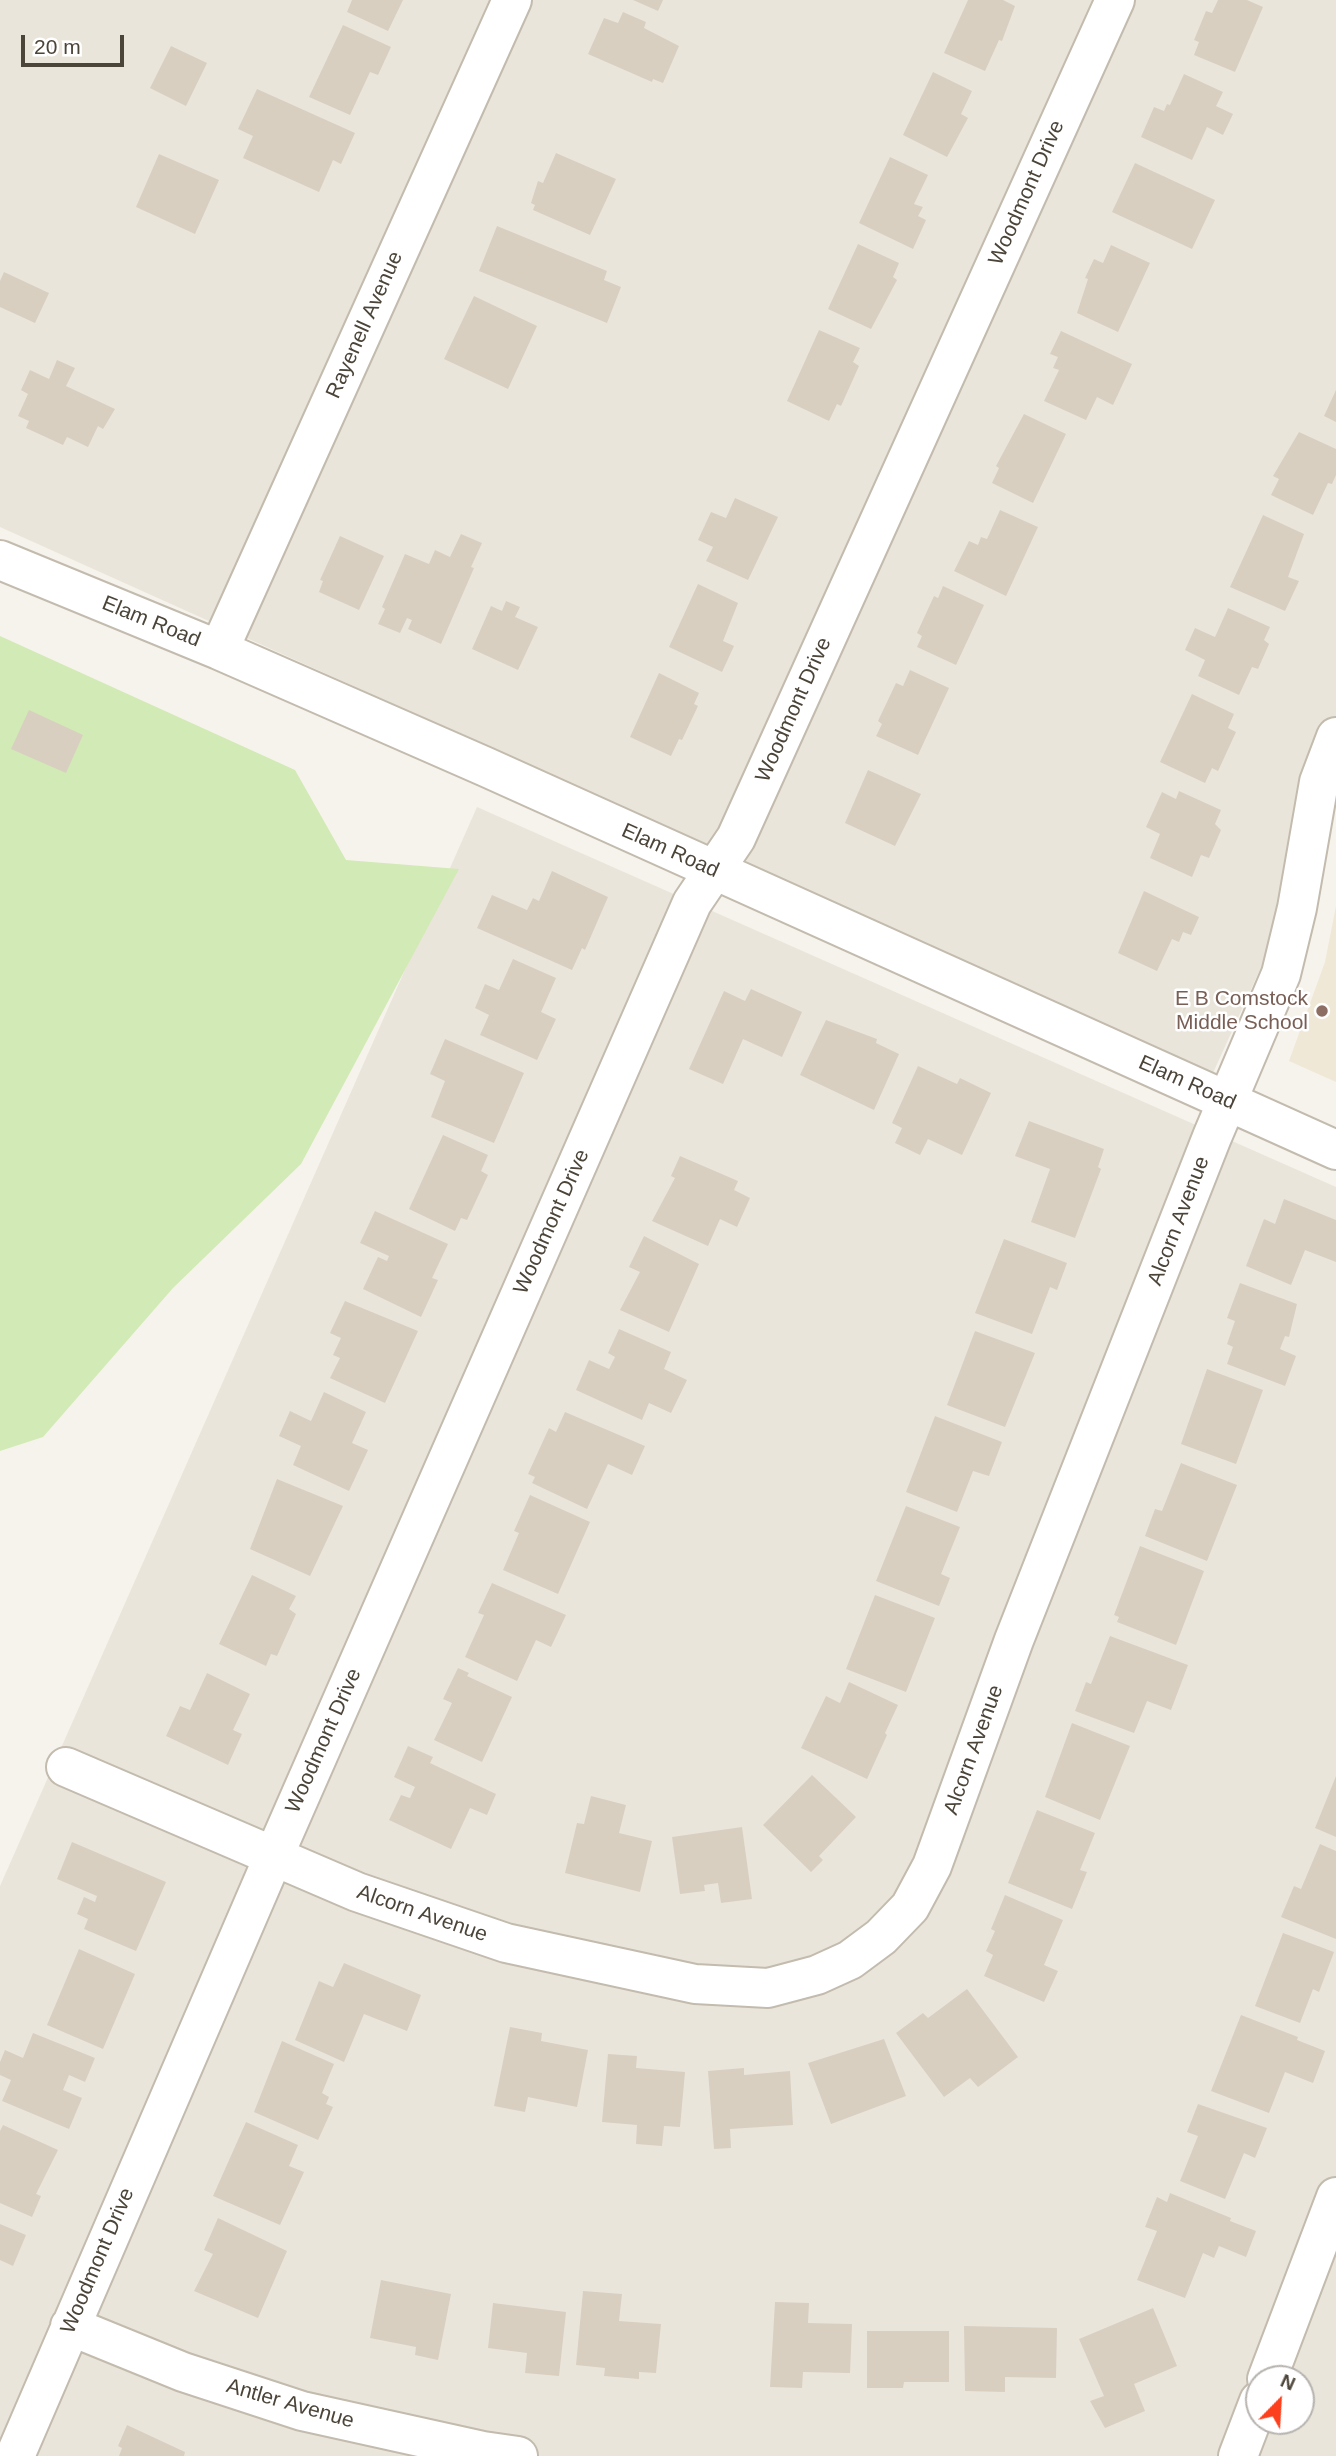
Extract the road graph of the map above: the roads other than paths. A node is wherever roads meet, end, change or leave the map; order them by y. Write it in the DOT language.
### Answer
graph roads {
  1 [pos="512,0"];
  2 [pos="1115,0"];
  3 [pos="0,560"];
  4 [pos="219,650"];
  5 [pos="1336,737"];
  6 [pos="714,871"];
  7 [pos="1228,1101"];
  8 [pos="1336,1150"];
  9 [pos="66,1767"];
  10 [pos="273,1858"];
  11 [pos="1336,2197"];
  12 [pos="70,2326"];
  13 [pos="1272,2365"];
  14 [pos="1246,2435"];
  15 [pos="15,2456"];
  16 [pos="518,2456"];
  17 [pos="1238,2456"];
  1 -- 4 [label="street, Rayenell Avenue"];
  2 -- 6 [label="street, Woodmont Drive"];
  3 -- 4 [label="street, Elam Road"];
  4 -- 6 [label="street, Elam Road"];
  5 -- 7 [label="street, Alcorn Avenue"];
  6 -- 7 [label="street, Elam Road"];
  6 -- 10 [label="street, Woodmont Drive"];
  7 -- 8 [label="street, Elam Road"];
  7 -- 10 [label="street, Alcorn Avenue"];
  9 -- 10 [label="street, Alcorn Avenue"];
  10 -- 12 [label="street, Woodmont Drive"];
  11 -- 13 [label="street"];
  12 -- 15 [label="street, Woodmont Drive"];
  12 -- 16 [label="street, Antler Avenue"];
  14 -- 17 [label="street"];
}
